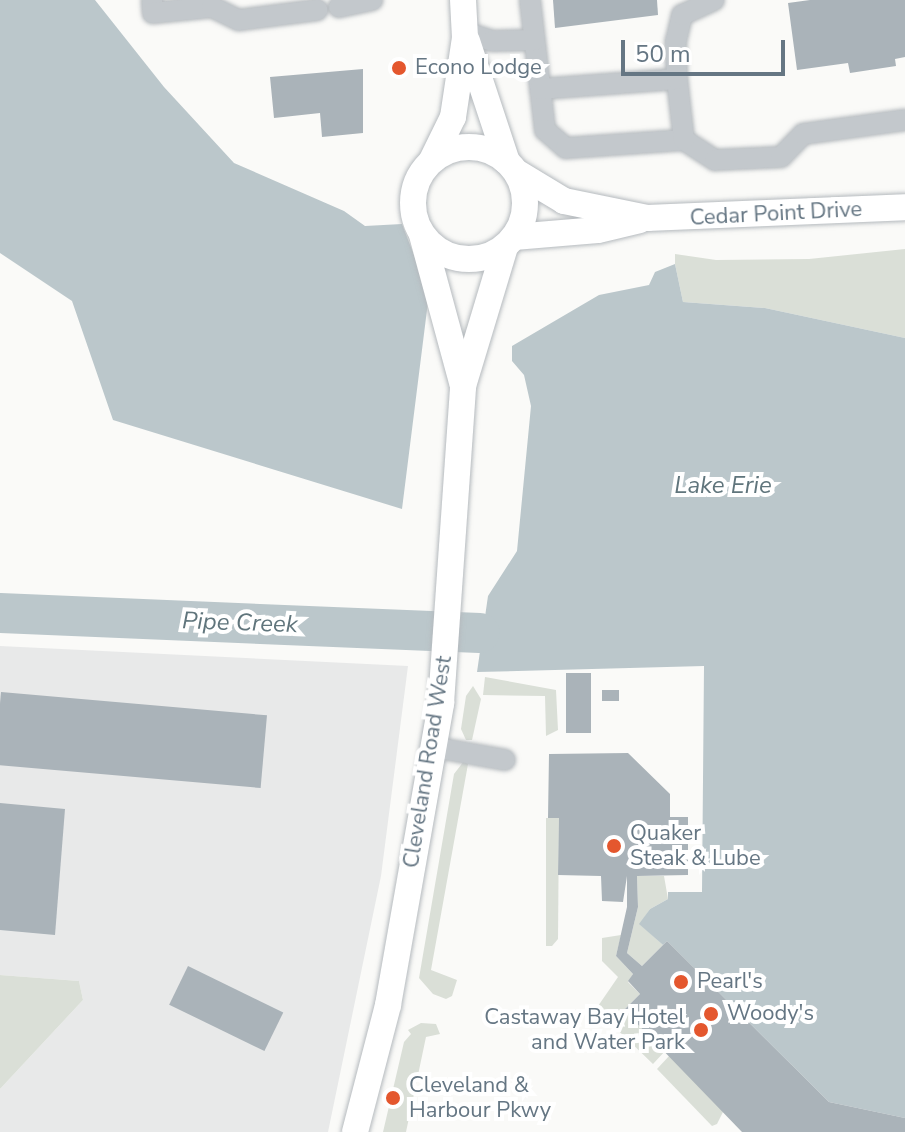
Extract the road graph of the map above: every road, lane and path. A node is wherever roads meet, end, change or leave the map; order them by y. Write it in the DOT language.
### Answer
graph roads {
  1 [pos="152,0"];
  2 [pos="372,0"];
  3 [pos="463,0"];
  4 [pos="530,0"];
  5 [pos="714,0"];
  6 [pos="193,4"];
  7 [pos="339,7"];
  8 [pos="317,10"];
  9 [pos="465,35"];
  10 [pos="534,40"];
  11 [pos="677,79"];
  12 [pos="540,89"];
  13 [pos="905,120"];
  14 [pos="684,140"];
  15 [pos="432,160"];
  16 [pos="511,167"];
  17 [pos="905,207"];
  18 [pos="647,218"];
  19 [pos="422,234"];
  20 [pos="510,242"];
  21 [pos="463,386"];
  22 [pos="433,747"];
  23 [pos="505,760"];
  24 [pos="355,1132"];
  1 -- 6 [label="lane"];
  2 -- 7 [label="lane"];
  3 -- 9 [label="main road"];
  4 -- 10 [label="lane"];
  5 -- 11 [label="lane"];
  6 -- 8 [label="lane"];
  9 -- 10 [label="lane"];
  9 -- 15 [label="main road"];
  9 -- 16 [label="main road"];
  10 -- 12 [label="lane"];
  11 -- 12 [label="lane"];
  11 -- 14 [label="lane"];
  12 -- 14 [label="lane"];
  13 -- 14 [label="lane"];
  15 -- 16 [label="main road"];
  15 -- 19 [label="main road"];
  16 -- 18 [label="main road, Cedar Point Drive"];
  16 -- 20 [label="main road"];
  17 -- 18 [label="main road, Cedar Point Drive"];
  18 -- 20 [label="main road, Cedar Point Drive"];
  19 -- 20 [label="main road"];
  19 -- 21 [label="main road, Cleveland Road West"];
  20 -- 21 [label="main road, Cleveland Road West"];
  21 -- 22 [label="main road, Cleveland Road West"];
  22 -- 23 [label="lane"];
  22 -- 24 [label="main road, Cleveland Road West"];
}
